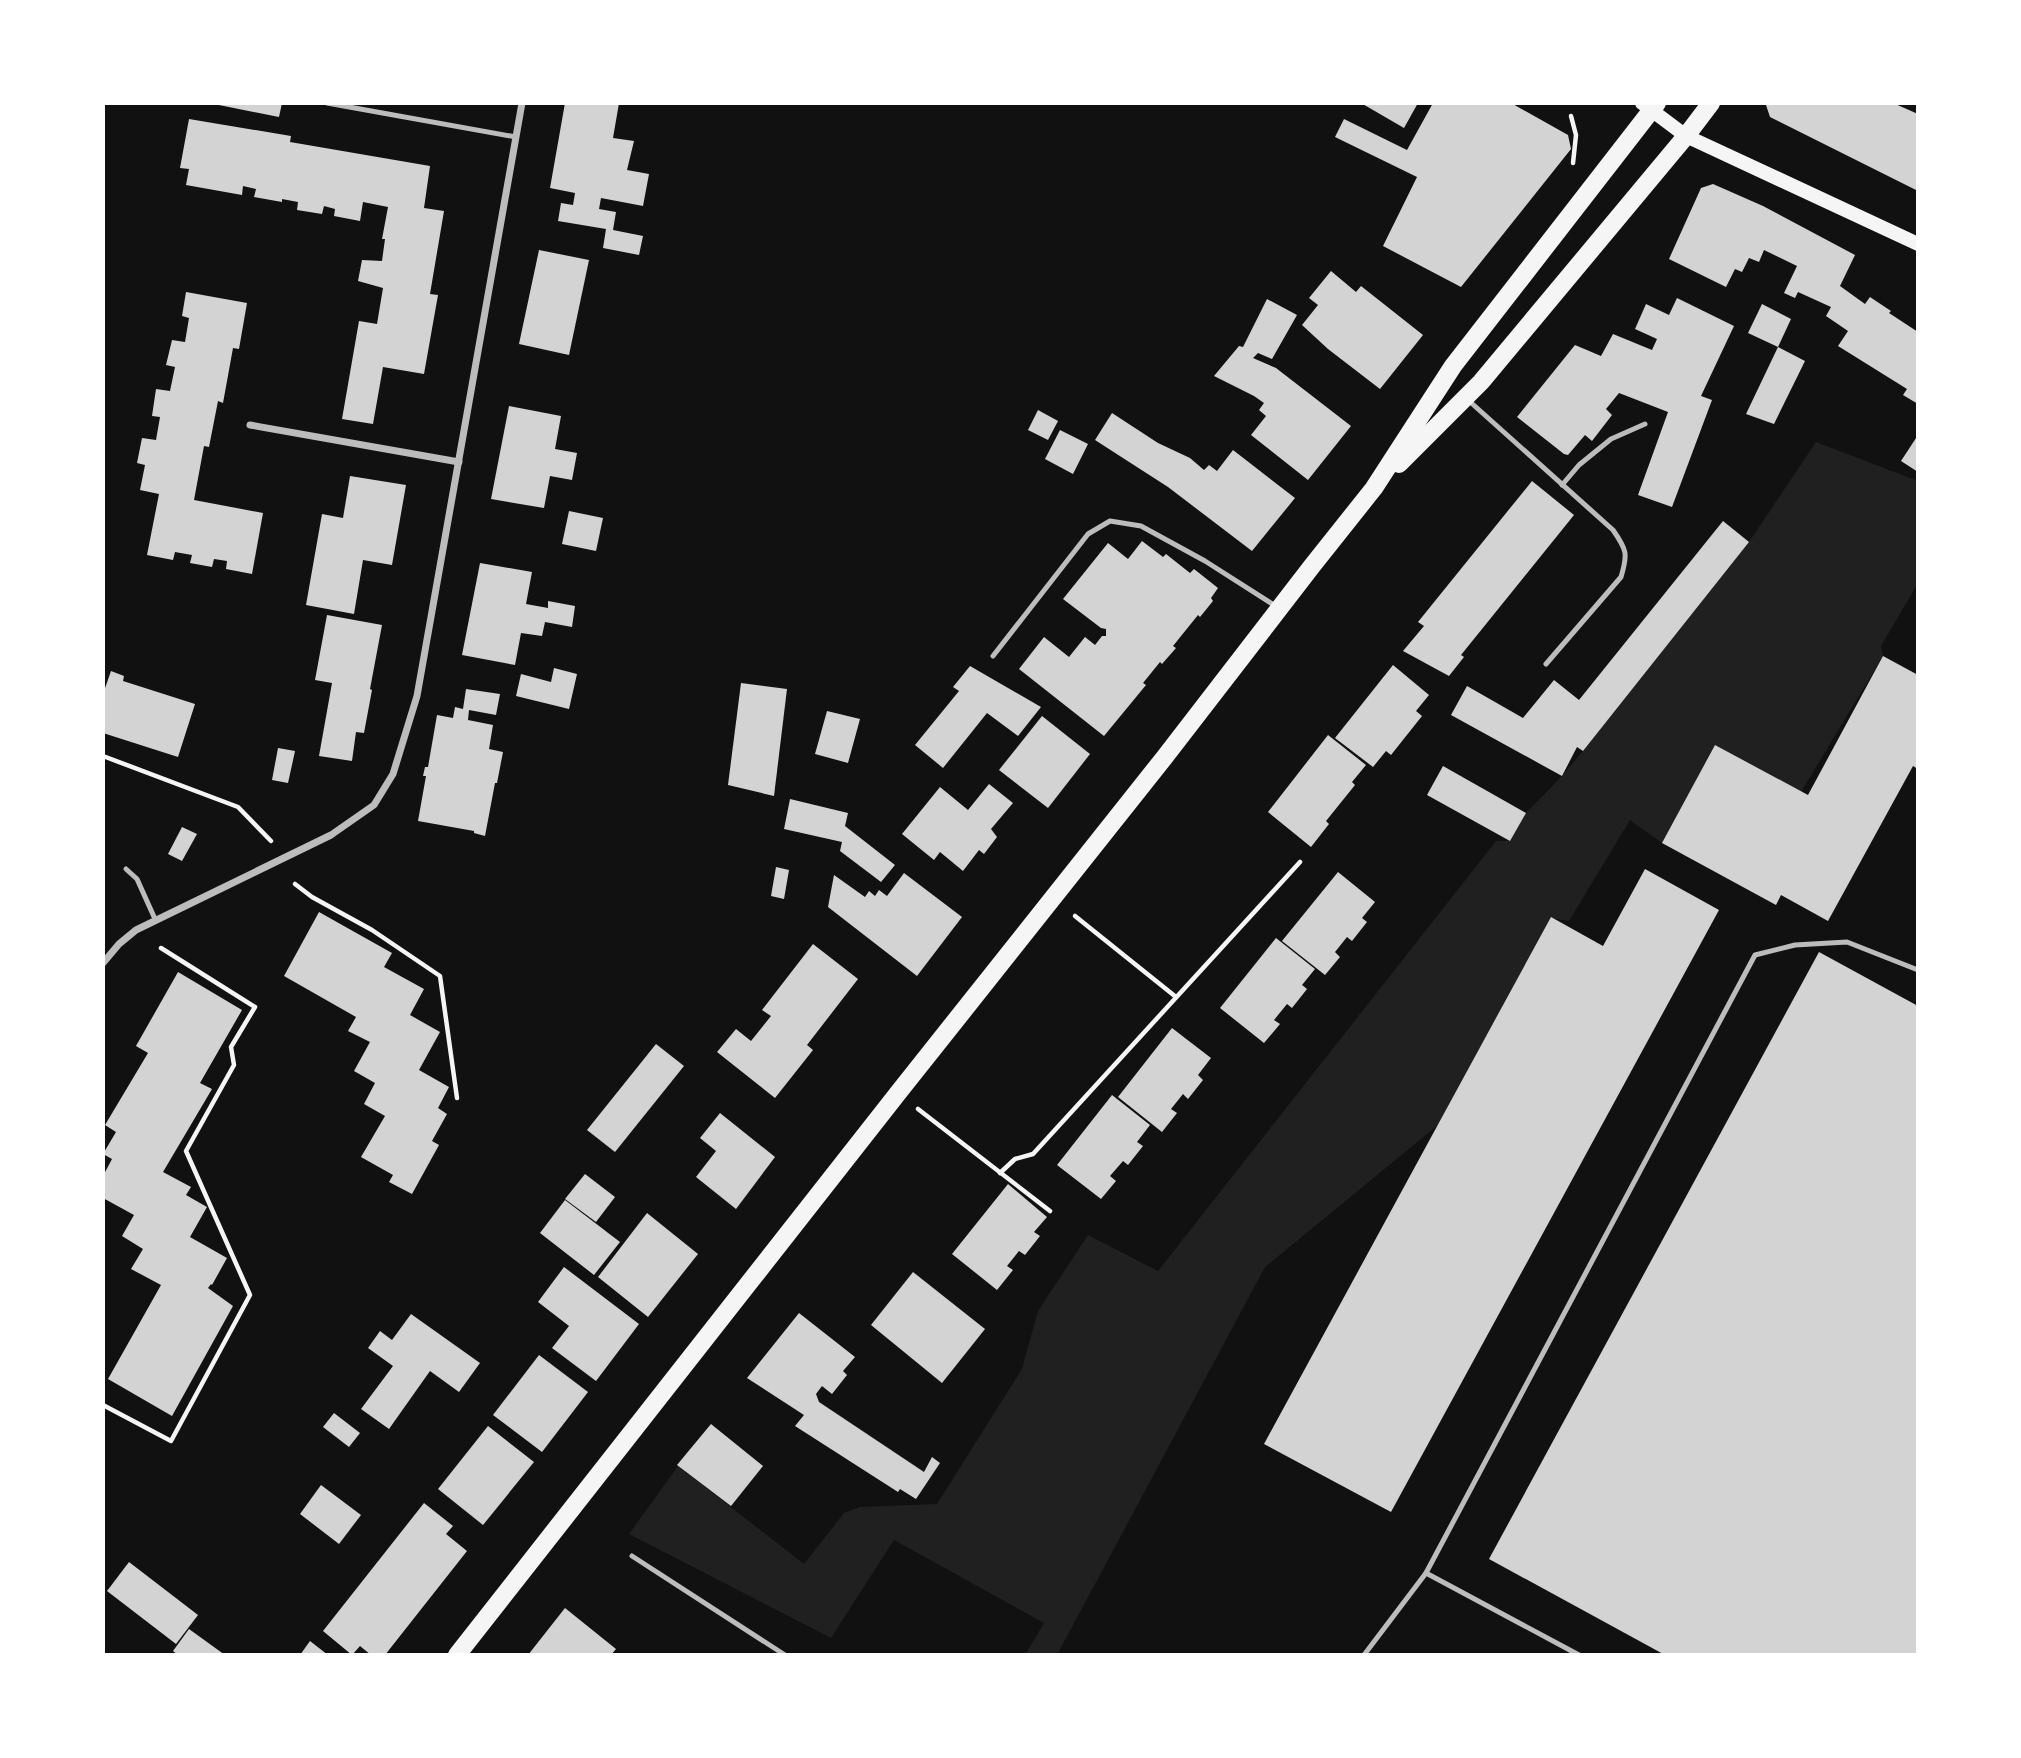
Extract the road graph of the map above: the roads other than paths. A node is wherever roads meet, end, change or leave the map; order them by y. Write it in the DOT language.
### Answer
graph roads {
  1 [pos="327,103"];
  2 [pos="522,103"];
  3 [pos="1711,103"];
  4 [pos="1650,105"];
  5 [pos="1686,136"];
  6 [pos="516,137"];
  7 [pos="1918,244"];
  8 [pos="1465,398"];
  9 [pos="1645,424"];
  10 [pos="250,425"];
  11 [pos="458,462"];
  12 [pos="1562,485"];
  13 [pos="1374,488"];
  14 [pos="1279,608"];
  15 [pos="993,656"];
  16 [pos="1546,664"];
  17 [pos="126,869"];
  18 [pos="155,919"];
  19 [pos="103,962"];
  20 [pos="1918,970"];
  21 [pos="632,1556"];
  22 [pos="1426,1573"];
  23 [pos="457,1655"];
  24 [pos="785,1655"];
  25 [pos="1364,1655"];
  26 [pos="1579,1655"];
  1 -- 6 [label="lane"];
  2 -- 6 [label="street"];
  3 -- 5 [label="main road"];
  4 -- 5 [label="main road"];
  4 -- 13 [label="main road"];
  5 -- 7 [label="main road"];
  5 -- 8 [label="main road"];
  6 -- 11 [label="street"];
  8 -- 12 [label="lane"];
  8 -- 13 [label="main road"];
  9 -- 12 [label="lane"];
  10 -- 11 [label="street"];
  11 -- 18 [label="street"];
  12 -- 16 [label="lane"];
  13 -- 14 [label="main road"];
  14 -- 15 [label="lane"];
  14 -- 23 [label="main road"];
  17 -- 18 [label="lane"];
  18 -- 19 [label="street"];
  20 -- 22 [label="lane"];
  21 -- 24 [label="lane"];
  22 -- 25 [label="lane"];
  22 -- 26 [label="lane"];
}
